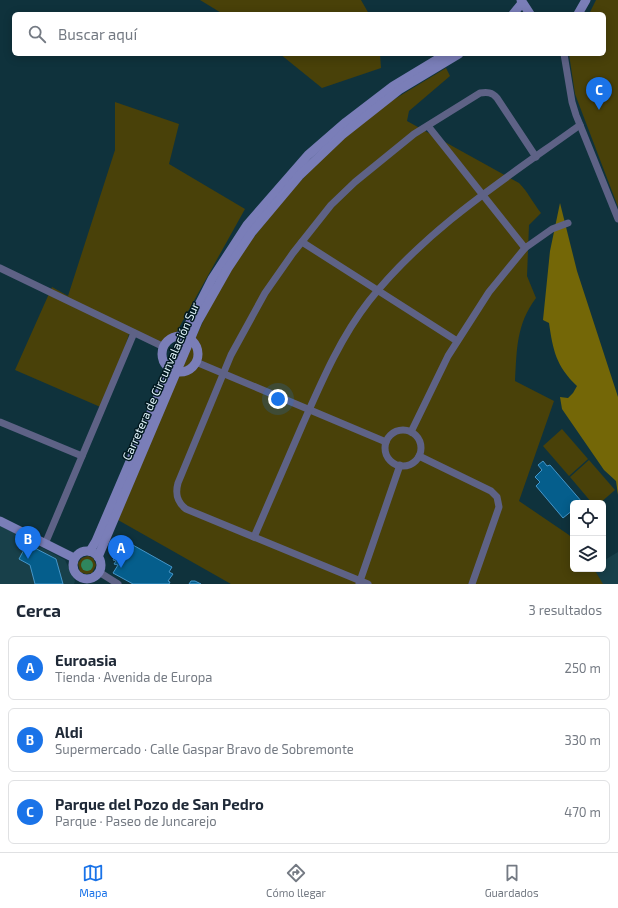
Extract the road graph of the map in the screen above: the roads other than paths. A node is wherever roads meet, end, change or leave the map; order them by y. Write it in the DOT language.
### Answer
graph roads {
  1 [pos="586,0"];
  2 [pos="522,2"];
  3 [pos="514,12"];
  4 [pos="529,12"];
  5 [pos="579,12"];
  6 [pos="443,56"];
  7 [pos="456,56"];
  8 [pos="564,56"];
  9 [pos="580,125"];
  10 [pos="428,126"];
  11 [pos="536,157"];
  12 [pos="483,194"];
  13 [pos="617,216"];
  14 [pos="568,223"];
  15 [pos="302,242"];
  16 [pos="525,248"];
  17 [pos="0,268"];
  18 [pos="378,290"];
  19 [pos="134,333"];
  20 [pos="186,338"];
  21 [pos="457,341"];
  22 [pos="164,347"];
  23 [pos="196,362"];
  24 [pos="173,370"];
  25 [pos="224,373"];
  26 [pos="309,409"];
  27 [pos="0,422"];
  28 [pos="411,432"];
  29 [pos="386,442"];
  30 [pos="82,456"];
  31 [pos="418,456"];
  32 [pos="400,465"];
  33 [pos="0,521"];
  34 [pos="254,537"];
  35 [pos="45,544"];
  36 [pos="90,551"];
  37 [pos="98,557"];
  38 [pos="74,558"];
  39 [pos="99,572"];
  40 [pos="78,581"];
  41 [pos="89,582"];
  42 [pos="360,582"];
  43 [pos="118,584"];
  44 [pos="368,584"];
  45 [pos="472,584"];
  1 -- 5 [label="street"];
  2 -- 3 [label="street"];
  2 -- 4 [label="street"];
  6 -- 20 [label="street, Carretera de Circunvalación Sur"];
  7 -- 20 [label="street, Carretera de Circunvalación Sur"];
  8 -- 9 [label="street"];
  9 -- 11 [label="street"];
  9 -- 13 [label="street"];
  10 -- 11 [label="street"];
  10 -- 12 [label="street"];
  10 -- 15 [label="street"];
  11 -- 12 [label="street"];
  12 -- 16 [label="street"];
  12 -- 18 [label="street"];
  14 -- 16 [label="street"];
  15 -- 18 [label="street"];
  15 -- 25 [label="street"];
  16 -- 21 [label="street"];
  17 -- 19 [label="street"];
  18 -- 21 [label="street"];
  18 -- 26 [label="street"];
  19 -- 22 [label="street"];
  19 -- 30 [label="street"];
  20 -- 22 [label="street"];
  20 -- 23 [label="street"];
  20 -- 24 [label="street, Carretera de Circunvalación Sur"];
  21 -- 28 [label="street"];
  22 -- 24 [label="street"];
  23 -- 24 [label="street"];
  23 -- 25 [label="street"];
  24 -- 36 [label="street, Carretera de Circunvalación Sur"];
  24 -- 37 [label="street, Carretera de Circunvalación Sur"];
  25 -- 26 [label="street"];
  25 -- 34 [label="street"];
  26 -- 29 [label="street"];
  26 -- 34 [label="street"];
  27 -- 30 [label="street"];
  28 -- 29 [label="street"];
  28 -- 31 [label="street"];
  29 -- 32 [label="street"];
  30 -- 35 [label="street"];
  31 -- 32 [label="street"];
  31 -- 45 [label="street"];
  32 -- 42 [label="street"];
  33 -- 35 [label="street"];
  34 -- 42 [label="street"];
  35 -- 38 [label="street"];
  36 -- 37 [label="street"];
  36 -- 38 [label="street"];
  37 -- 39 [label="street"];
  38 -- 40 [label="street"];
  39 -- 41 [label="street"];
  39 -- 43 [label="street"];
  40 -- 41 [label="street"];
  42 -- 44 [label="street"];
}
